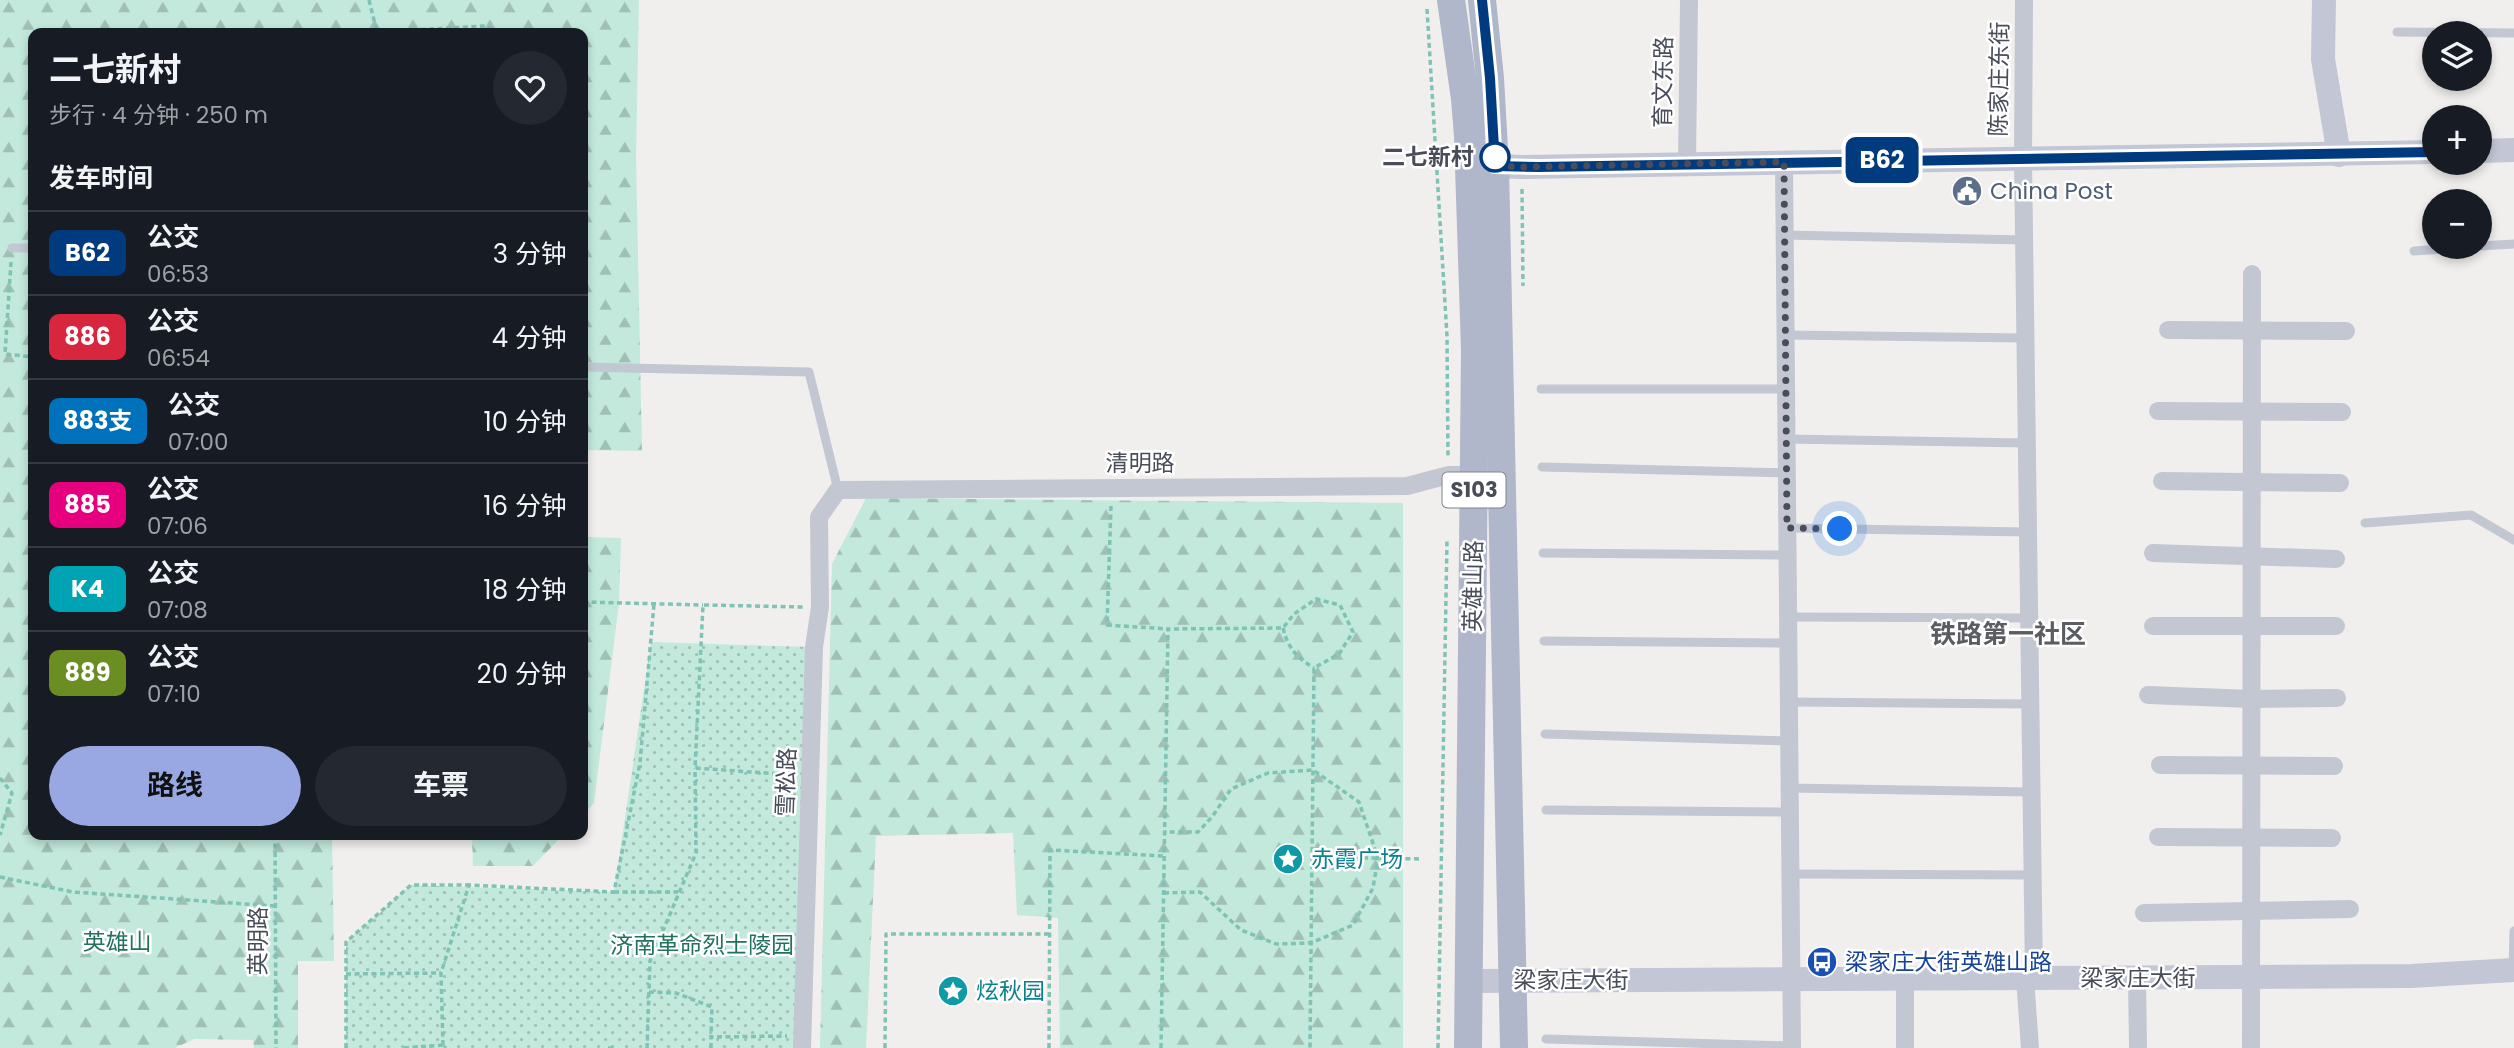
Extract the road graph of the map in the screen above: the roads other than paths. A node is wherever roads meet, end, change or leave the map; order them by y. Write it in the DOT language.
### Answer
graph roads {
  1 [pos="1451,0"];
  2 [pos="1689,0"];
  3 [pos="2024,0"];
  4 [pos="2324,0"];
  5 [pos="1488,8"];
  6 [pos="2397,32"];
  7 [pos="2514,33"];
  8 [pos="2514,150"];
  9 [pos="2492,151"];
  10 [pos="2422,152"];
  11 [pos="2339,155"];
  12 [pos="2023,158"];
  13 [pos="1784,162"];
  14 [pos="1686,164"];
  15 [pos="1482,168"];
  16 [pos="1784,235"];
  17 [pos="2024,240"];
  18 [pos="2514,244"];
  19 [pos="2492,245"];
  20 [pos="12,248"];
  21 [pos="28,248"];
  22 [pos="2422,250"];
  23 [pos="2414,251"];
  24 [pos="2252,274"];
  25 [pos="2168,330"];
  26 [pos="2346,331"];
  27 [pos="2252,332"];
  28 [pos="1785,335"];
  29 [pos="2025,338"];
  30 [pos="588,366"];
  31 [pos="1541,389"];
  32 [pos="1786,389"];
  33 [pos="2158,411"];
  34 [pos="2252,411"];
  35 [pos="2342,412"];
  36 [pos="1786,439"];
  37 [pos="2026,443"];
  38 [pos="1542,467"];
  39 [pos="1787,473"];
  40 [pos="1461,475"];
  41 [pos="2162,481"];
  42 [pos="2252,481"];
  43 [pos="2340,483"];
  44 [pos="838,490"];
  45 [pos="2365,523"];
  46 [pos="1787,528"];
  47 [pos="2027,532"];
  48 [pos="2514,540"];
  49 [pos="1543,553"];
  50 [pos="2152,553"];
  51 [pos="1787,555"];
  52 [pos="2252,556"];
  53 [pos="2336,559"];
  54 [pos="1788,617"];
  55 [pos="2028,618"];
  56 [pos="2252,625"];
  57 [pos="2152,626"];
  58 [pos="2336,626"];
  59 [pos="1544,641"];
  60 [pos="1788,643"];
  61 [pos="2148,695"];
  62 [pos="2337,698"];
  63 [pos="2251,699"];
  64 [pos="1789,702"];
  65 [pos="2029,705"];
  66 [pos="1545,733"];
  67 [pos="1789,741"];
  68 [pos="2160,765"];
  69 [pos="2251,766"];
  70 [pos="2334,766"];
  71 [pos="1789,788"];
  72 [pos="2030,792"];
  73 [pos="1546,810"];
  74 [pos="1790,812"];
  75 [pos="2158,837"];
  76 [pos="2251,838"];
  77 [pos="2332,838"];
  78 [pos="1790,874"];
  79 [pos="2031,875"];
  80 [pos="2350,909"];
  81 [pos="2251,910"];
  82 [pos="2144,913"];
  83 [pos="2514,931"];
  84 [pos="2513,970"];
  85 [pos="2251,977"];
  86 [pos="2029,978"];
  87 [pos="2137,978"];
  88 [pos="1791,979"];
  89 [pos="1905,979"];
  90 [pos="1468,981"];
  91 [pos="1514,981"];
  92 [pos="1546,1039"];
  93 [pos="803,1042"];
  94 [pos="1791,1047"];
  95 [pos="1468,1048"];
  96 [pos="1514,1048"];
  97 [pos="1905,1048"];
  98 [pos="2030,1048"];
  99 [pos="2138,1048"];
  100 [pos="2251,1048"];
  1 -- 15 [label="main road, 英雄山路 / S103"];
  2 -- 14 [label="street, 育文东路"];
  3 -- 12 [label="street, 陈家庄东街"];
  4 -- 11 [label="street"];
  5 -- 15 [label="main road, 英雄山路 / S103"];
  6 -- 7 [label="lane"];
  8 -- 9 [label="street"];
  10 -- 11 [label="street"];
  11 -- 12 [label="street"];
  12 -- 13 [label="street"];
  12 -- 17 [label="street, 陈家庄东街"];
  13 -- 14 [label="street"];
  13 -- 16 [label="street"];
  14 -- 15 [label="street"];
  15 -- 40 [label="main road, 英雄山路 / S103"];
  15 -- 91 [label="main road, 英雄山路 / S103"];
  16 -- 17 [label="lane"];
  16 -- 28 [label="street"];
  17 -- 29 [label="street, 陈家庄东街"];
  18 -- 19 [label="lane"];
  20 -- 21 [label="lane"];
  22 -- 23 [label="lane"];
  24 -- 27 [label="street"];
  25 -- 27 [label="street"];
  26 -- 27 [label="street"];
  27 -- 34 [label="street"];
  28 -- 29 [label="lane"];
  28 -- 32 [label="street"];
  29 -- 37 [label="street, 陈家庄东街"];
  30 -- 44 [label="lane"];
  31 -- 32 [label="lane"];
  32 -- 36 [label="street"];
  33 -- 34 [label="street"];
  34 -- 35 [label="street"];
  34 -- 42 [label="street"];
  36 -- 37 [label="lane"];
  36 -- 39 [label="street"];
  37 -- 47 [label="street, 陈家庄东街"];
  38 -- 39 [label="lane"];
  39 -- 46 [label="street"];
  40 -- 44 [label="street, 清明路"];
  40 -- 90 [label="main road, 英雄山路 / S103"];
  41 -- 42 [label="street"];
  42 -- 43 [label="street"];
  42 -- 52 [label="street"];
  44 -- 93 [label="street, 雪松路"];
  45 -- 48 [label="lane"];
  46 -- 47 [label="lane"];
  46 -- 51 [label="street"];
  47 -- 55 [label="street, 陈家庄东街"];
  49 -- 51 [label="lane"];
  50 -- 52 [label="street"];
  51 -- 54 [label="street"];
  52 -- 53 [label="street"];
  52 -- 56 [label="street"];
  54 -- 55 [label="lane"];
  54 -- 60 [label="street"];
  55 -- 65 [label="street, 陈家庄东街"];
  56 -- 57 [label="street"];
  56 -- 58 [label="street"];
  56 -- 63 [label="street"];
  59 -- 60 [label="lane"];
  60 -- 64 [label="street"];
  61 -- 63 [label="street"];
  62 -- 63 [label="street"];
  63 -- 69 [label="street"];
  64 -- 65 [label="lane"];
  64 -- 67 [label="street"];
  65 -- 72 [label="street, 陈家庄东街"];
  66 -- 67 [label="lane"];
  67 -- 71 [label="street"];
  68 -- 69 [label="street"];
  69 -- 70 [label="street"];
  69 -- 76 [label="street"];
  71 -- 72 [label="lane"];
  71 -- 74 [label="street"];
  72 -- 79 [label="street, 陈家庄东街"];
  73 -- 74 [label="lane"];
  74 -- 78 [label="street"];
  75 -- 76 [label="street"];
  76 -- 77 [label="street"];
  76 -- 81 [label="street"];
  78 -- 79 [label="lane"];
  78 -- 88 [label="street"];
  79 -- 86 [label="street, 陈家庄东街"];
  80 -- 81 [label="street"];
  81 -- 82 [label="street"];
  81 -- 85 [label="street"];
  83 -- 84 [label="lane"];
  84 -- 85 [label="street, 梁家庄大街"];
  85 -- 87 [label="street, 梁家庄大街"];
  85 -- 100 [label="street"];
  86 -- 87 [label="street, 梁家庄大街"];
  86 -- 89 [label="street, 梁家庄大街"];
  86 -- 98 [label="street, 陈家庄东街"];
  87 -- 99 [label="street"];
  88 -- 89 [label="street, 梁家庄大街"];
  88 -- 91 [label="street, 梁家庄大街"];
  88 -- 94 [label="street"];
  89 -- 97 [label="street"];
  90 -- 91 [label="street, 梁家庄大街"];
  90 -- 95 [label="main road, 英雄山路 / S103"];
  91 -- 96 [label="main road, 英雄山路 / S103"];
  92 -- 94 [label="lane"];
}
